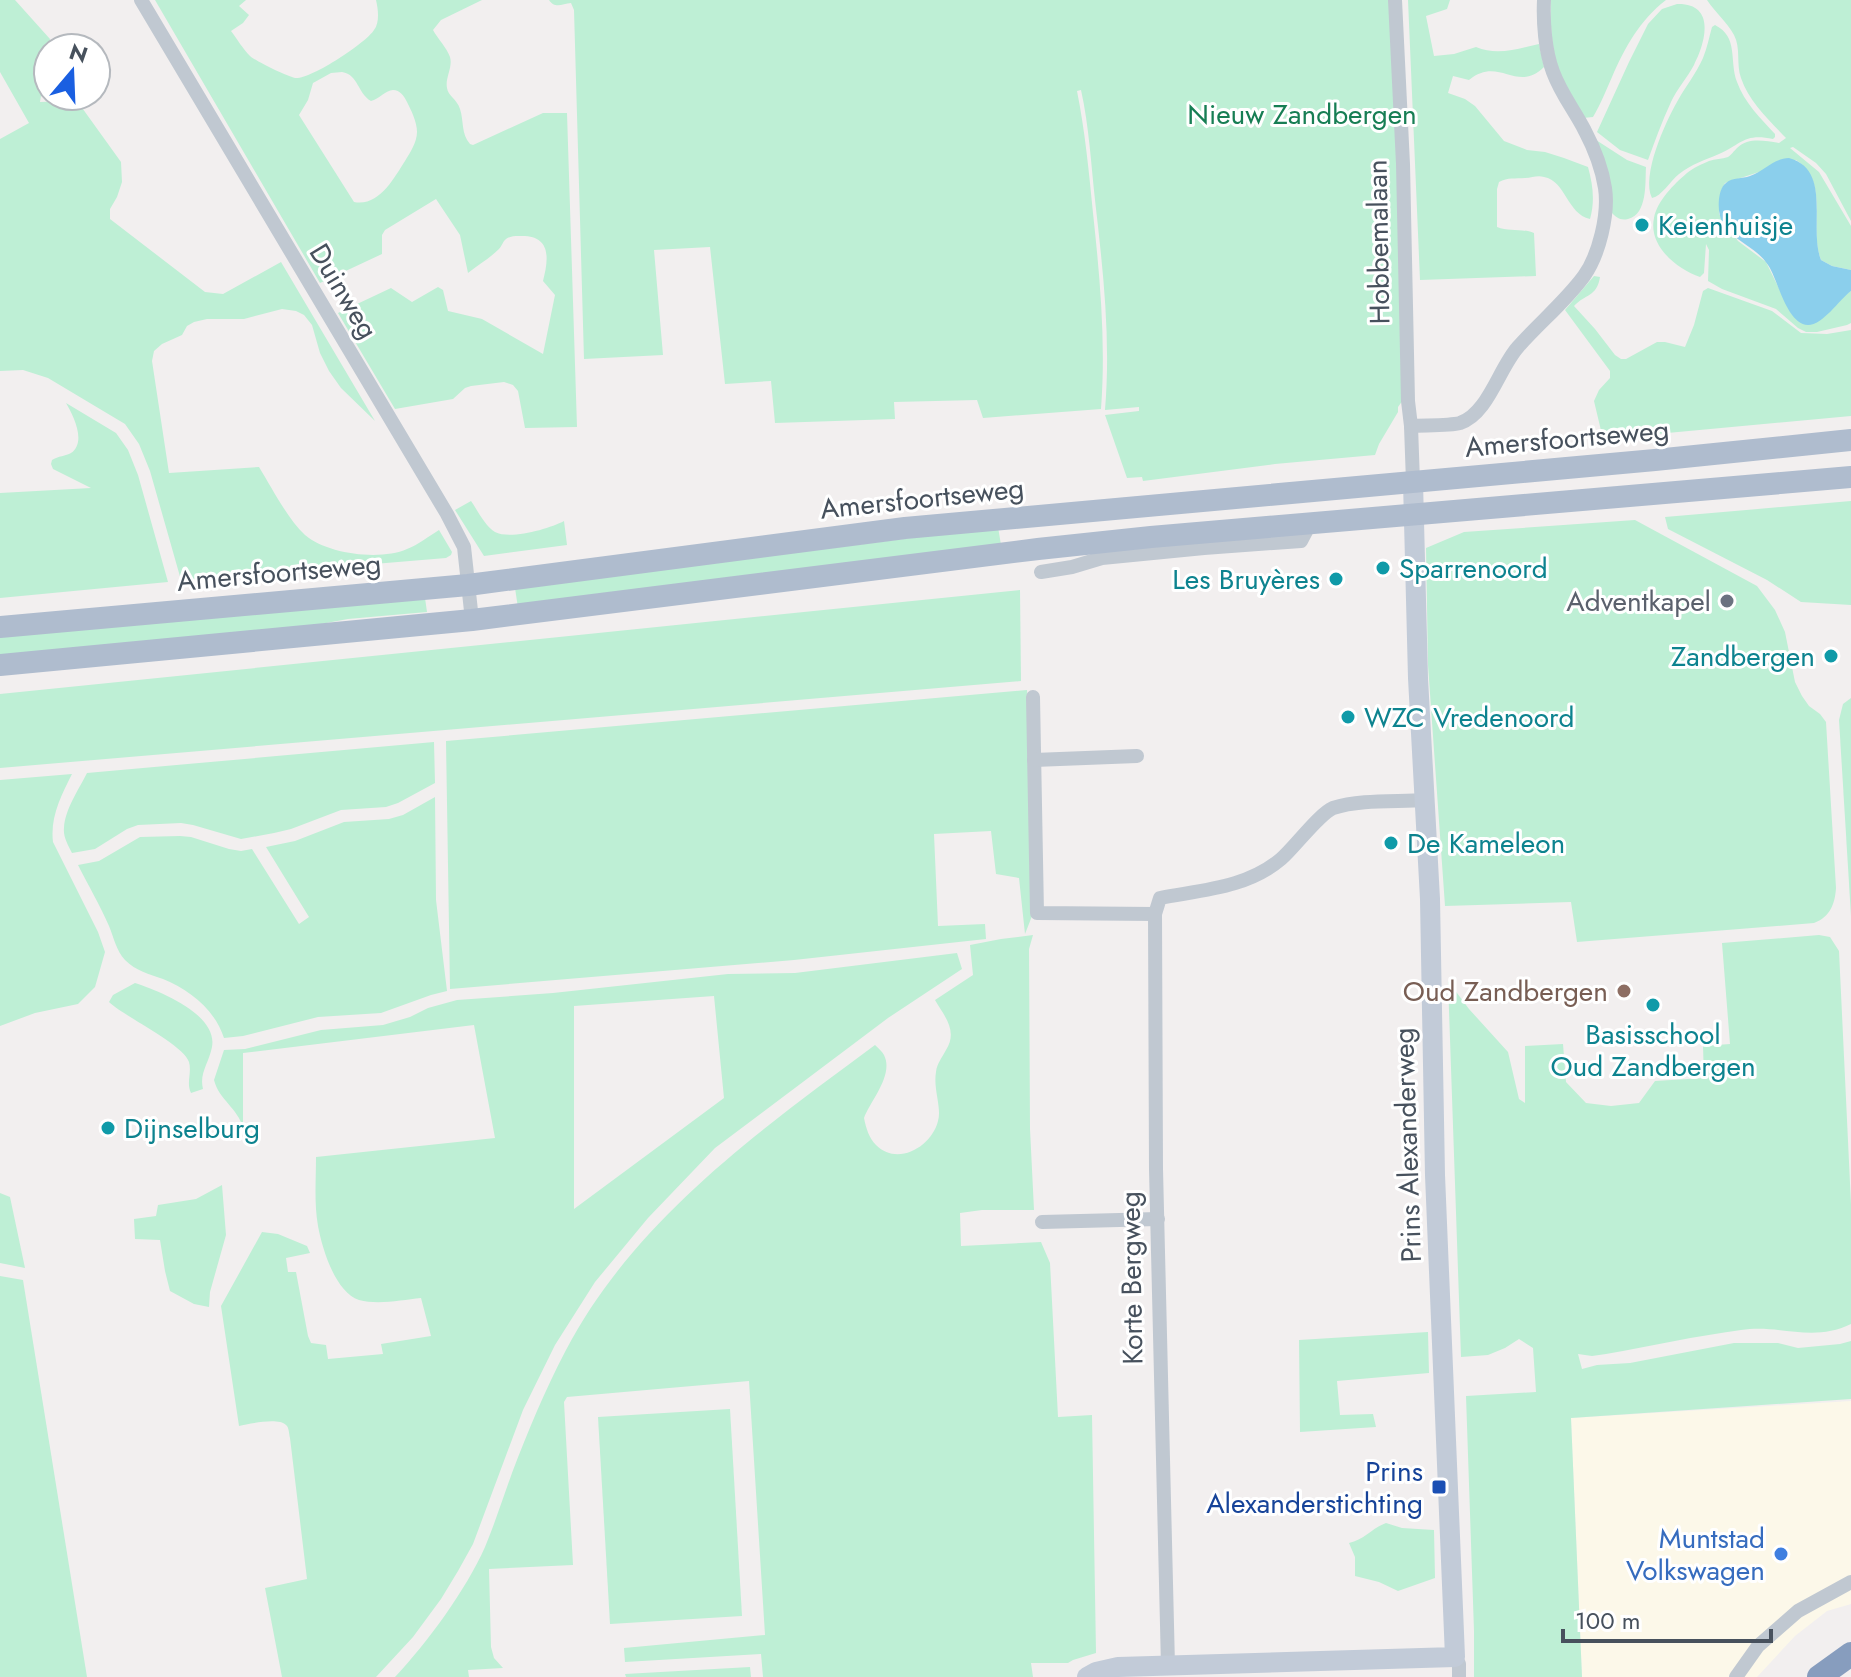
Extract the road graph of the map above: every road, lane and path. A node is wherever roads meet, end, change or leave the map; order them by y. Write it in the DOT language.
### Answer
graph roads {
  1 [pos="141,0"];
  2 [pos="1395,0"];
  3 [pos="1544,0"];
  4 [pos="1411,426"];
  5 [pos="1851,440"];
  6 [pos="1851,477"];
  7 [pos="1413,482"];
  8 [pos="1414,514"];
  9 [pos="1311,522"];
  10 [pos="1041,572"];
  11 [pos="468,585"];
  12 [pos="472,620"];
  13 [pos="0,627"];
  14 [pos="0,665"];
  15 [pos="1033,697"];
  16 [pos="1137,756"];
  17 [pos="1034,760"];
  18 [pos="1425,800"];
  19 [pos="1155,914"];
  20 [pos="1158,1219"];
  21 [pos="1042,1222"];
  22 [pos="1851,1582"];
  23 [pos="1851,1654"];
  24 [pos="1168,1666"];
  25 [pos="1457,1667"];
  26 [pos="1087,1677"];
  27 [pos="1736,1677"];
  28 [pos="1819,1677"];
  1 -- 11 [label="street, Duinweg"];
  2 -- 4 [label="street, Hobbemalaan"];
  3 -- 4 [label="street"];
  4 -- 7 [label="street, Hobbemalaan"];
  5 -- 7 [label="main road, Amersfoortseweg"];
  6 -- 8 [label="main road"];
  7 -- 8 [label="street, Prins Alexanderweg"];
  7 -- 11 [label="main road, Amersfoortseweg"];
  8 -- 9 [label="main road"];
  8 -- 18 [label="street, Prins Alexanderweg"];
  9 -- 10 [label="street"];
  9 -- 12 [label="main road"];
  11 -- 12 [label="street, Duinweg"];
  11 -- 13 [label="main road, Amersfoortseweg"];
  12 -- 14 [label="main road"];
  15 -- 17 [label="street"];
  16 -- 17 [label="street"];
  17 -- 19 [label="street"];
  18 -- 19 [label="street"];
  18 -- 25 [label="street, Prins Alexanderweg"];
  19 -- 20 [label="street, Korte Bergweg"];
  20 -- 21 [label="street"];
  20 -- 24 [label="street, Korte Bergweg"];
  22 -- 27 [label="street"];
  23 -- 28 [label="highway"];
  24 -- 25 [label="street"];
  24 -- 26 [label="street"];
}
